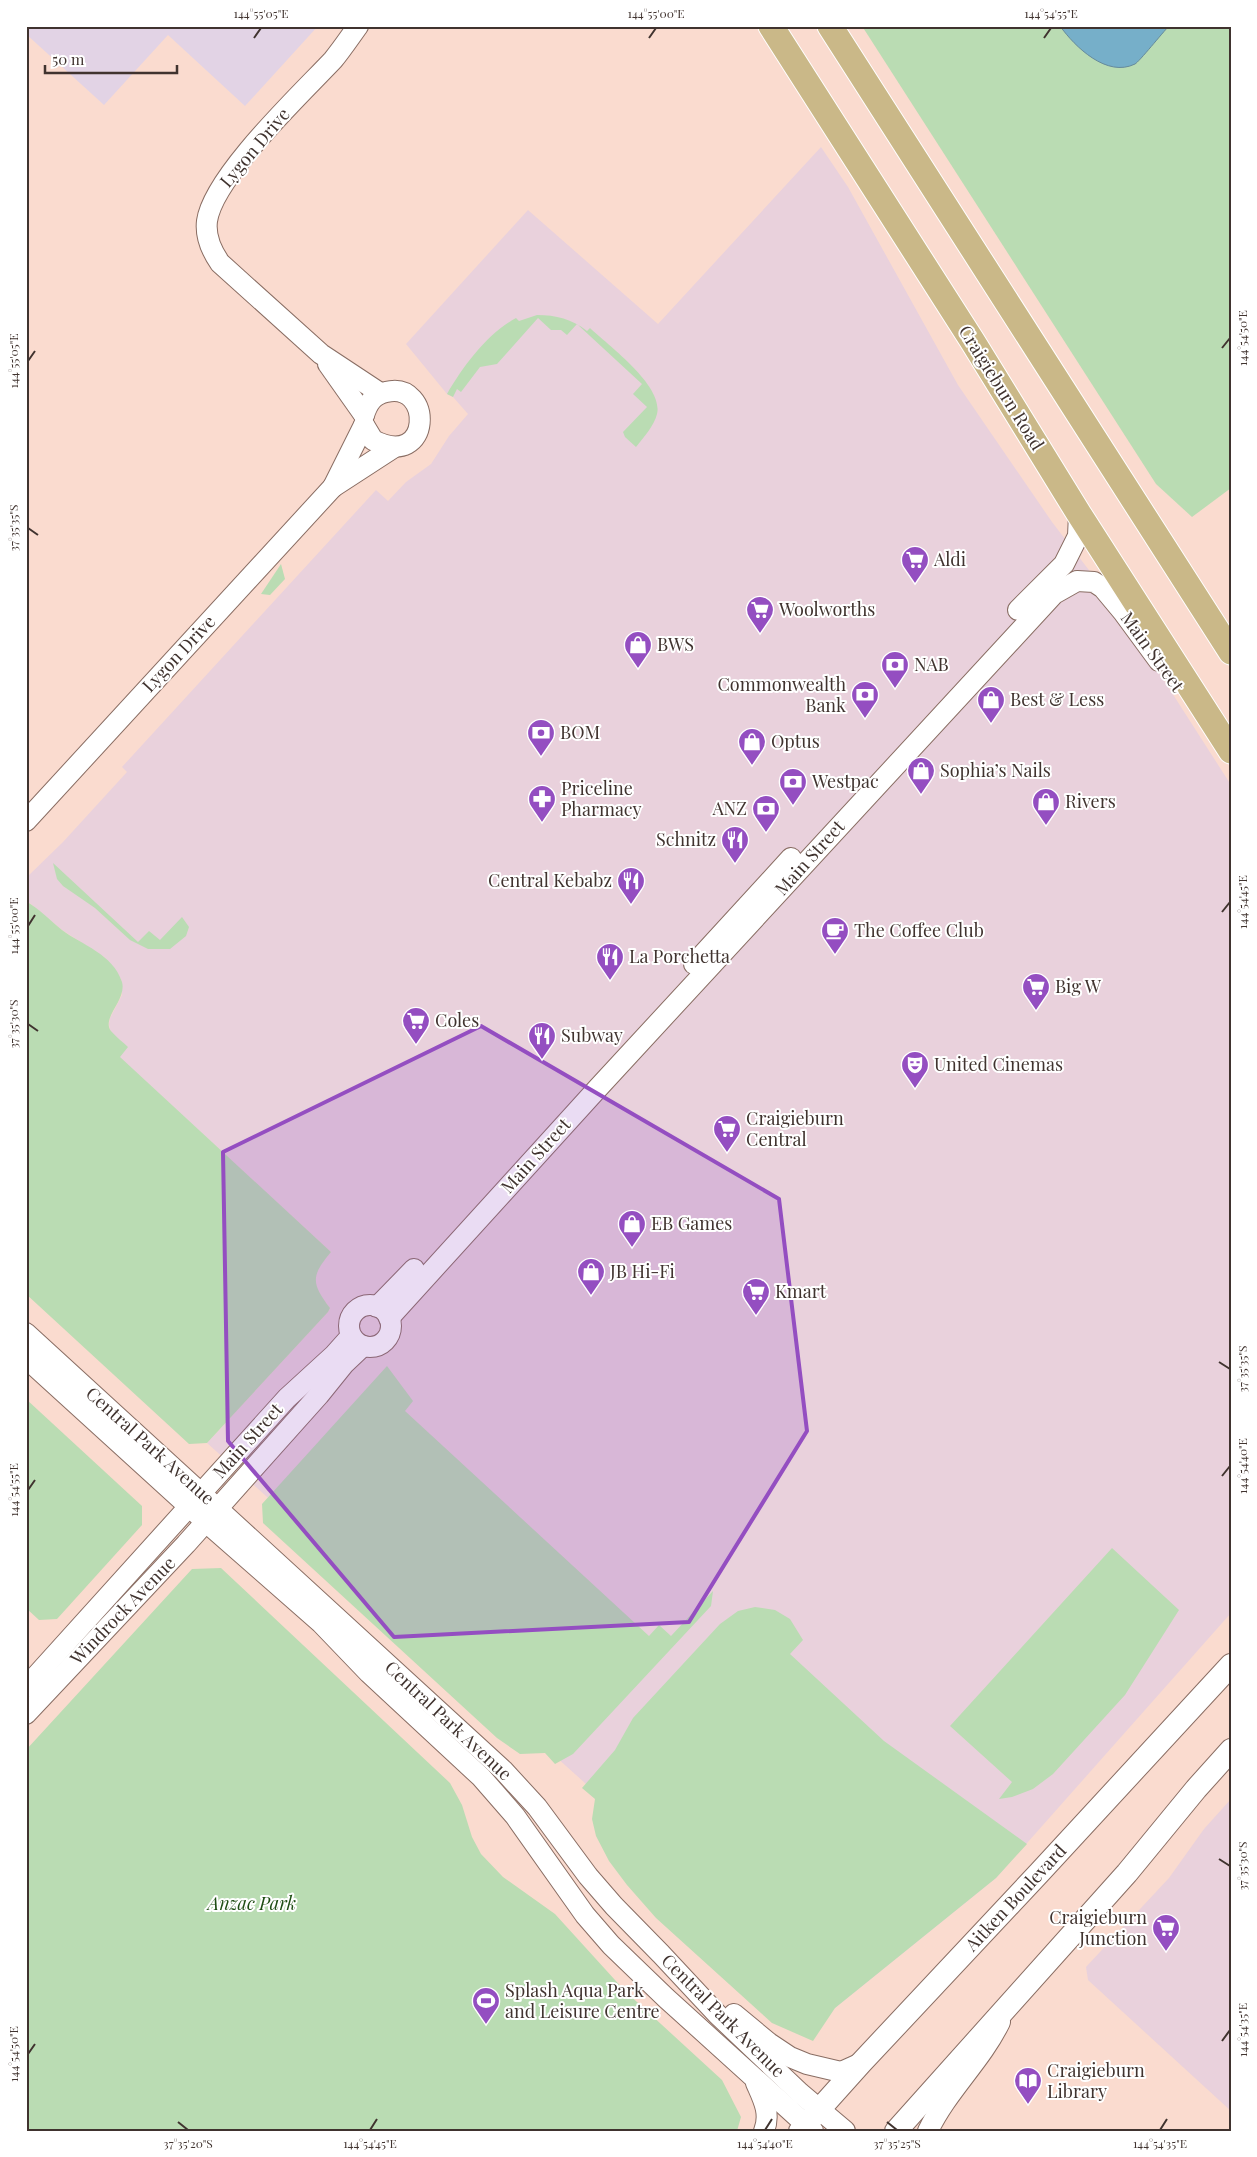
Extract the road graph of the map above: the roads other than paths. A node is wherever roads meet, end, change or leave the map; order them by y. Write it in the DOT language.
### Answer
graph roads {
  1 [pos="358,26"];
  2 [pos="371,26"];
  3 [pos="771,26"];
  4 [pos="830,26"];
  5 [pos="335,58"];
  6 [pos="321,354"];
  7 [pos="380,393"];
  8 [pos="364,420"];
  9 [pos="394,448"];
  10 [pos="333,487"];
  11 [pos="1079,514"];
  12 [pos="1231,652"];
  13 [pos="1231,752"];
  14 [pos="26,821"];
  15 [pos="383,1312"];
  16 [pos="26,1333"];
  17 [pos="357,1341"];
  18 [pos="26,1358"];
  19 [pos="195,1500"];
  20 [pos="212,1515"];
  21 [pos="1231,1665"];
  22 [pos="55,1669"];
  23 [pos="26,1687"];
  24 [pos="26,1714"];
  25 [pos="1231,1750"];
  26 [pos="661,1954"];
  27 [pos="1005,2011"];
  28 [pos="861,2063"];
  29 [pos="753,2078"];
  30 [pos="809,2124"];
  31 [pos="764,2131"];
  32 [pos="845,2131"];
  33 [pos="896,2131"];
  34 [pos="928,2131"];
  1 -- 5 [label="street, Lygon Drive"];
  2 -- 5 [label="street, Lygon Drive"];
  3 -- 11 [label="main road, Craigieburn Road"];
  4 -- 12 [label="main road"];
  5 -- 6 [label="street, Lygon Drive"];
  6 -- 7 [label="street, Lygon Drive"];
  6 -- 8 [label="street, Lygon Drive"];
  7 -- 8 [label="street"];
  7 -- 9 [label="street"];
  8 -- 9 [label="street"];
  8 -- 10 [label="street, Lygon Drive"];
  9 -- 10 [label="street, Lygon Drive"];
  10 -- 14 [label="street, Lygon Drive"];
  11 -- 13 [label="main road, Craigieburn Road"];
  11 -- 15 [label="street, Main Street"];
  13 -- 15 [label="street, Main Street"];
  15 -- 17 [label="street"];
  15 -- 17 [label="street"];
  16 -- 19 [label="street, Central Park Avenue"];
  17 -- 19 [label="street, Main Street"];
  17 -- 20 [label="street, Main Street"];
  18 -- 19 [label="street, Central Park Avenue"];
  19 -- 20 [label="street, Central Park Avenue"];
  19 -- 22 [label="street, Windrock Avenue"];
  20 -- 22 [label="street, Windrock Avenue"];
  20 -- 26 [label="street, Central Park Avenue"];
  20 -- 29 [label="street, Central Park Avenue"];
  21 -- 28 [label="main road, Aitken Boulevard"];
  22 -- 23 [label="street, Windrock Avenue"];
  22 -- 24 [label="street, Windrock Avenue"];
  25 -- 27 [label="main road"];
  26 -- 28 [label="street"];
  26 -- 30 [label="street, Central Park Avenue"];
  27 -- 33 [label="main road"];
  27 -- 34 [label="street"];
  28 -- 30 [label="main road, Aitken Boulevard"];
  29 -- 30 [label="street, Central Park Avenue"];
  29 -- 31 [label="street"];
  30 -- 32 [label="street, Central Park Avenue"];
}
